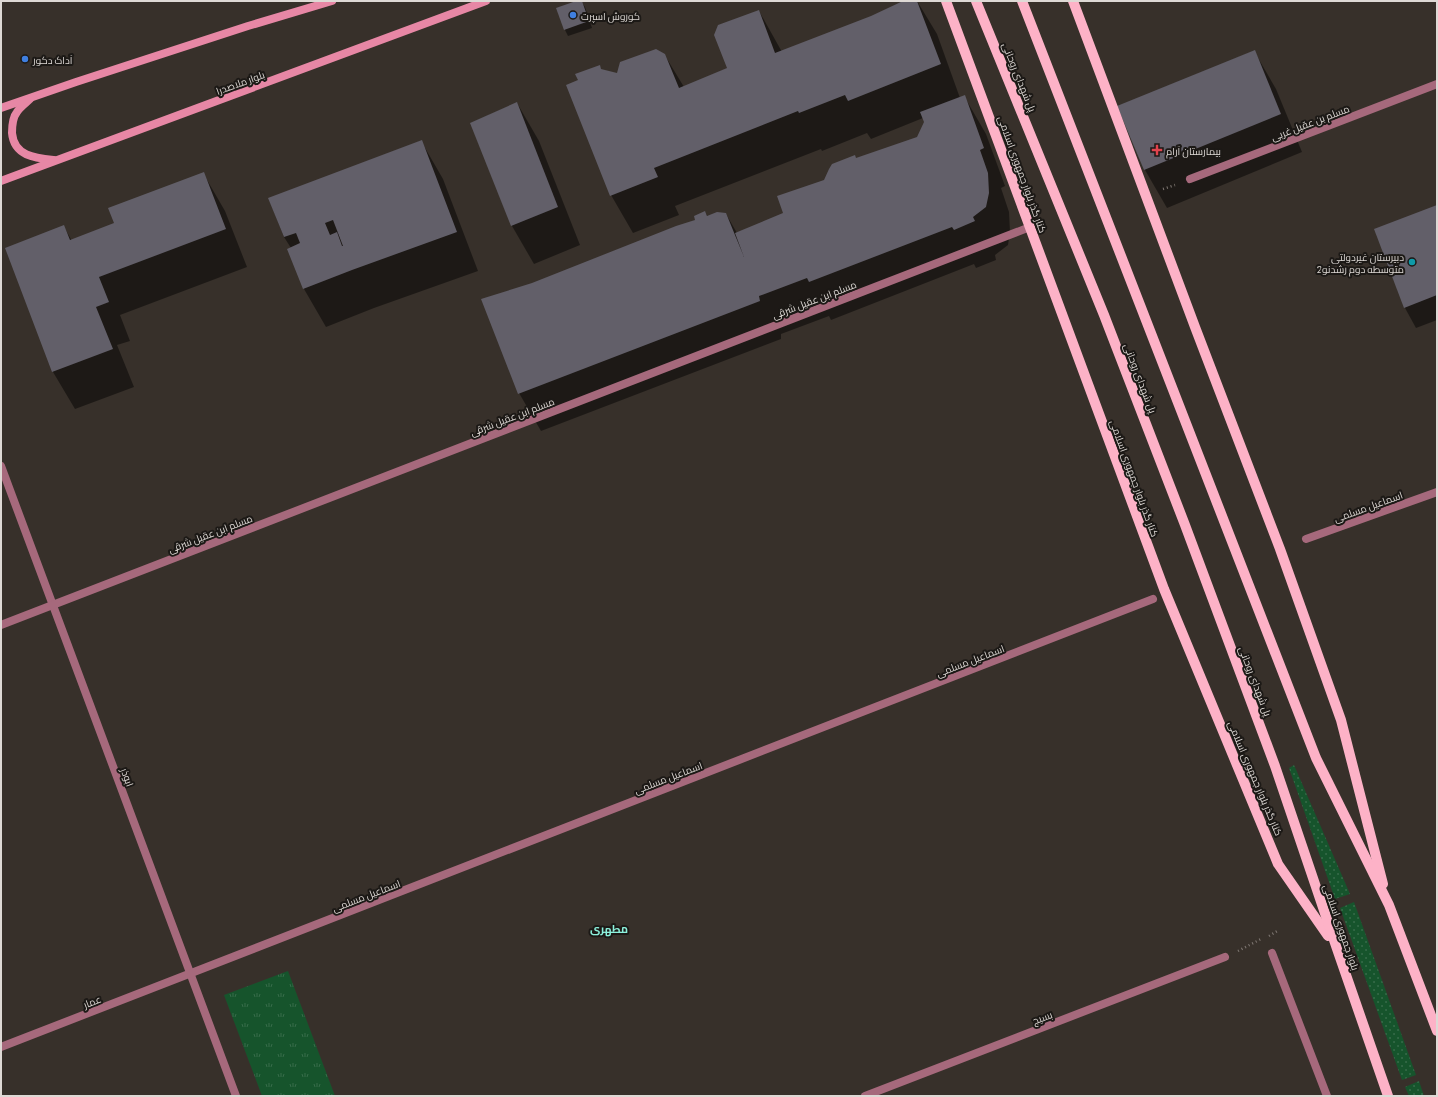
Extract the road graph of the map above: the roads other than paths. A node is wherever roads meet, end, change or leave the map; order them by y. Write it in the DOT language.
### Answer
graph roads {
  1 [pos="332,1"];
  2 [pos="486,1"];
  3 [pos="946,1"];
  4 [pos="976,1"];
  5 [pos="1022,1"];
  6 [pos="1073,1"];
  7 [pos="1437,84"];
  8 [pos="34,96"];
  9 [pos="1,108"];
  10 [pos="58,160"];
  11 [pos="1190,179"];
  12 [pos="1,181"];
  13 [pos="1030,227"];
  14 [pos="1,466"];
  15 [pos="1437,492"];
  16 [pos="1306,539"];
  17 [pos="1153,599"];
  18 [pos="53,605"];
  19 [pos="1,625"];
  20 [pos="1275,766"];
  21 [pos="1389,905"];
  22 [pos="1336,946"];
  23 [pos="1272,953"];
  24 [pos="1225,957"];
  25 [pos="190,974"];
  26 [pos="1437,1031"];
  27 [pos="1,1047"];
  28 [pos="236,1096"];
  29 [pos="866,1096"];
  30 [pos="1327,1096"];
  31 [pos="1388,1096"];
  1 -- 8 [label="main road"];
  2 -- 10 [label="main road, بلوار ملاصدرا"];
  3 -- 13 [label="main road, کنار گذر بلوار جمهوری اسلامی"];
  4 -- 20 [label="main road, پل شهدای روحانی"];
  5 -- 21 [label="main road"];
  6 -- 21 [label="main road"];
  7 -- 11 [label="street, مسلم بن عقیل غربی"];
  8 -- 9 [label="main road"];
  8 -- 10 [label="main road"];
  10 -- 12 [label="main road, بلوار ملاصدرا"];
  13 -- 18 [label="street, مسلم ابن عقیل شرقی"];
  13 -- 22 [label="main road, کنار گذر بلوار جمهوری اسلامی"];
  14 -- 18 [label="street, ابوذر"];
  15 -- 16 [label="street, اسماعیل مسلمی"];
  17 -- 25 [label="street, اسماعیل مسلمی"];
  18 -- 19 [label="street, مسلم ابن عقیل شرقی"];
  18 -- 25 [label="street, ابوذر"];
  20 -- 22 [label="main road, بلوار جمهوری اسلامی"];
  21 -- 26 [label="main road"];
  22 -- 31 [label="main road, بلوار جمهوری اسلامی"];
  23 -- 30 [label="street"];
  24 -- 29 [label="street, بسیج"];
  25 -- 27 [label="street, عمار"];
  25 -- 28 [label="street, ابوذر"];
}
